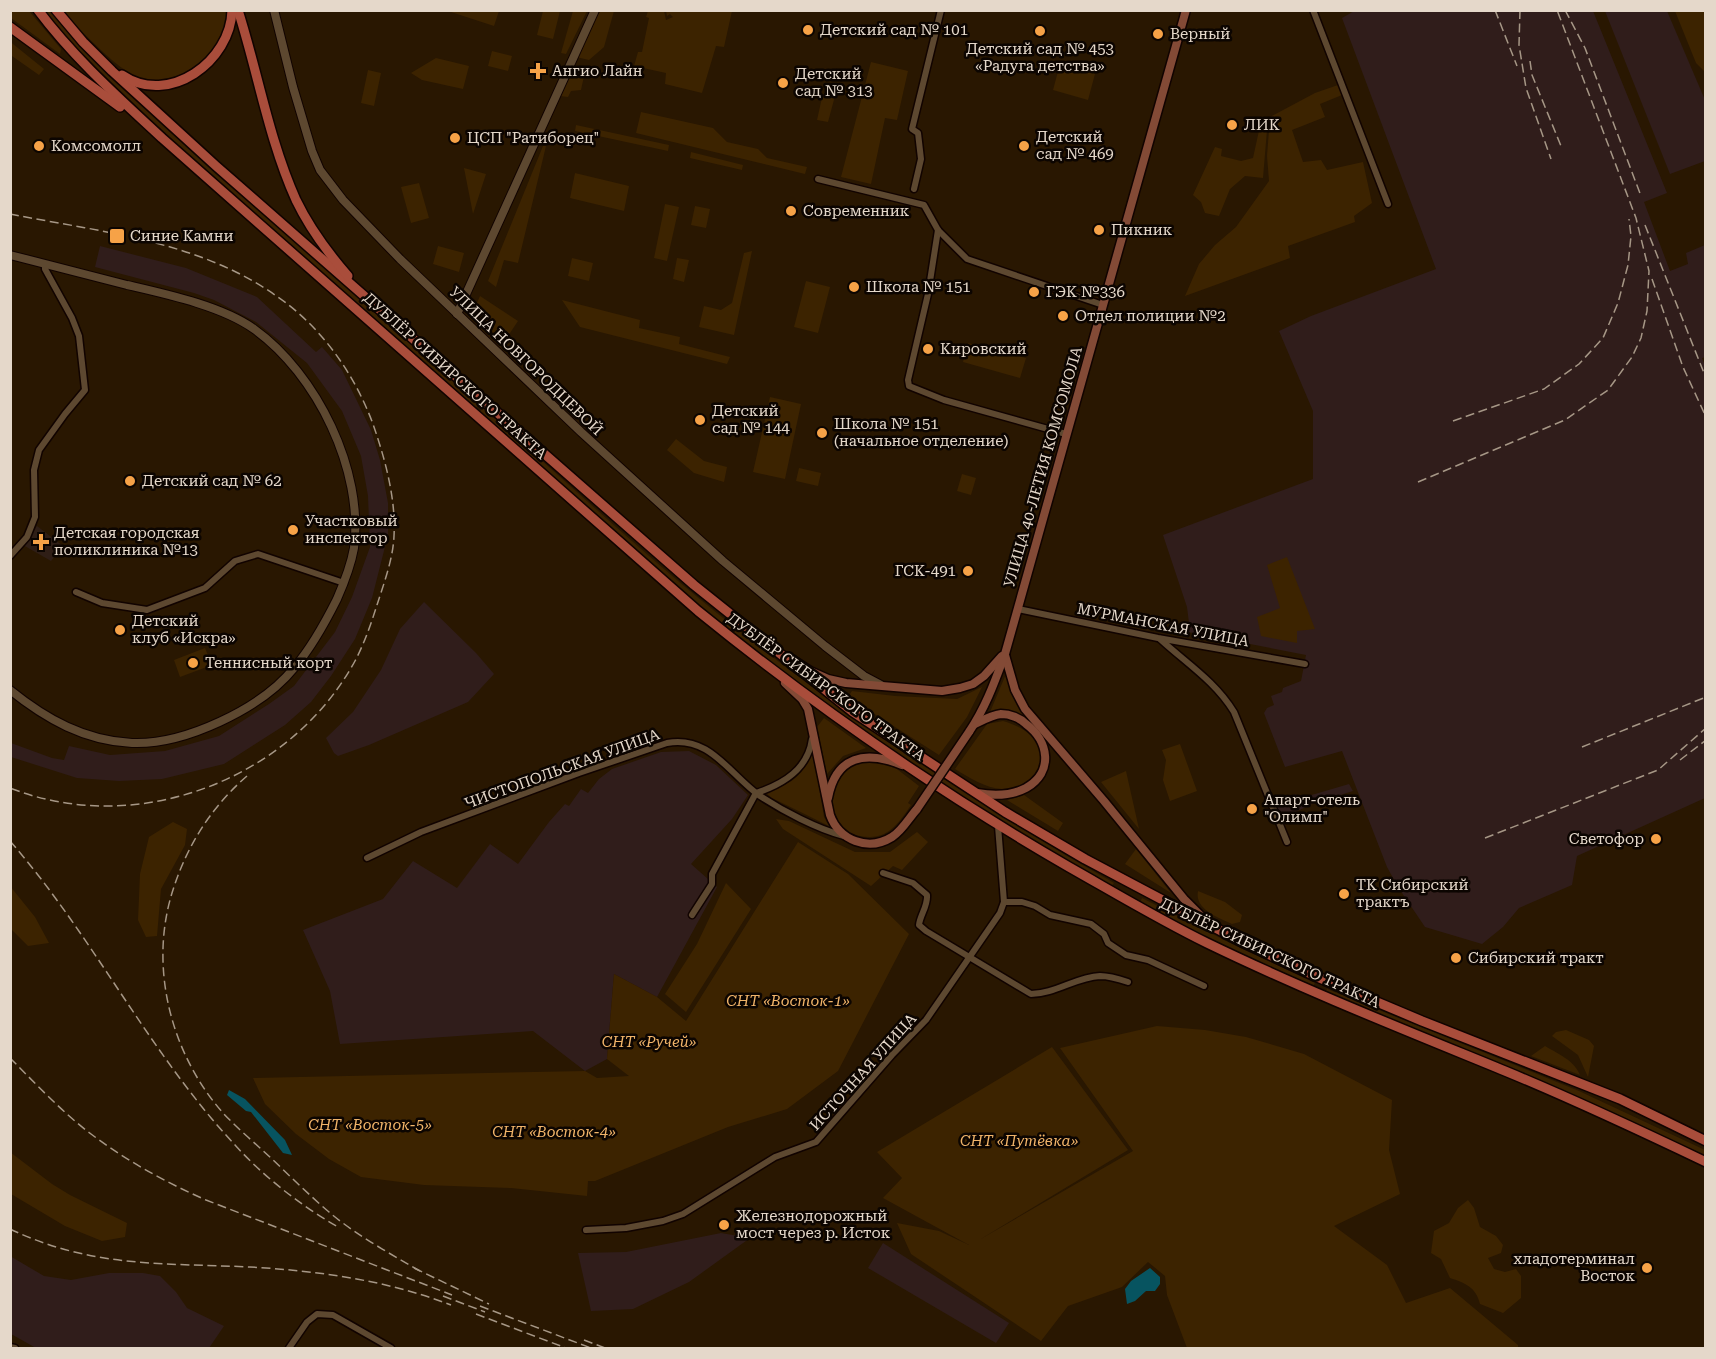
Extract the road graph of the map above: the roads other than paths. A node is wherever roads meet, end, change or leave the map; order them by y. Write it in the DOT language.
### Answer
graph roads {
  1 [pos="38,10"];
  2 [pos="232,10"];
  3 [pos="238,10"];
  4 [pos="274,10"];
  5 [pos="595,10"];
  6 [pos="941,10"];
  7 [pos="1186,10"];
  8 [pos="1313,10"];
  9 [pos="58,13"];
  10 [pos="10,27"];
  11 [pos="162,138"];
  12 [pos="818,179"];
  13 [pos="914,189"];
  14 [pos="1388,204"];
  15 [pos="938,230"];
  16 [pos="10,255"];
  17 [pos="45,264"];
  18 [pos="1103,304"];
  19 [pos="380,310"];
  20 [pos="457,314"];
  21 [pos="1066,434"];
  22 [pos="10,556"];
  23 [pos="344,583"];
  24 [pos="76,592"];
  25 [pos="1018,609"];
  26 [pos="754,633"];
  27 [pos="1158,638"];
  28 [pos="1005,654"];
  29 [pos="1305,664"];
  30 [pos="767,667"];
  31 [pos="852,667"];
  32 [pos="846,683"];
  33 [pos="882,686"];
  34 [pos="10,690"];
  35 [pos="972,728"];
  36 [pos="813,730"];
  37 [pos="923,777"];
  38 [pos="756,793"];
  39 [pos="975,793"];
  40 [pos="828,804"];
  41 [pos="998,826"];
  42 [pos="844,837"];
  43 [pos="1287,842"];
  44 [pos="367,858"];
  45 [pos="883,873"];
  46 [pos="1003,899"];
  47 [pos="692,915"];
  48 [pos="1212,926"];
  49 [pos="970,956"];
  50 [pos="1128,982"];
  51 [pos="1204,986"];
  52 [pos="1706,1141"];
  53 [pos="1706,1162"];
  54 [pos="586,1230"];
  55 [pos="10,1347"];
  56 [pos="15,1348"];
  57 [pos="289,1348"];
  58 [pos="391,1348"];
  1 -- 11 [label="main road, ДУБЛЁР СИБИРСКОГО ТРАКТА"];
  2 -- 9 [label="main road, ДУБЛЁР СИБИРСКОГО ТРАКТА"];
  3 -- 19 [label="main road, ДУБЛЁР СИБИРСКОГО ТРАКТА"];
  4 -- 20 [label="street, УЛИЦА НОВГОРОДЦЕВОЙ"];
  5 -- 20 [label="street"];
  6 -- 13 [label="street"];
  7 -- 18 [label="main road, УЛИЦА 40-ЛЕТИЯ КОМСОМОЛА"];
  8 -- 14 [label="street"];
  9 -- 19 [label="main road, ДУБЛЁР СИБИРСКОГО ТРАКТА"];
  10 -- 11 [label="main road"];
  11 -- 30 [label="main road, ДУБЛЁР СИБИРСКОГО ТРАКТА"];
  12 -- 15 [label="street"];
  15 -- 18 [label="street"];
  15 -- 21 [label="street"];
  16 -- 17 [label="street"];
  17 -- 22 [label="street"];
  17 -- 23 [label="street"];
  18 -- 21 [label="main road, УЛИЦА 40-ЛЕТИЯ КОМСОМОЛА"];
  19 -- 26 [label="main road, ДУБЛЁР СИБИРСКОГО ТРАКТА"];
  20 -- 31 [label="street, УЛИЦА НОВГОРОДЦЕВОЙ"];
  21 -- 25 [label="main road, УЛИЦА 40-ЛЕТИЯ КОМСОМОЛА"];
  23 -- 24 [label="street"];
  23 -- 34 [label="street"];
  25 -- 27 [label="street, МУРМАНСКАЯ УЛИЦА"];
  25 -- 28 [label="main road, УЛИЦА 40-ЛЕТИЯ КОМСОМОЛА"];
  26 -- 32 [label="main road"];
  26 -- 39 [label="main road, ДУБЛЁР СИБИРСКОГО ТРАКТА"];
  27 -- 29 [label="street, МУРМАНСКАЯ УЛИЦА"];
  27 -- 43 [label="street"];
  28 -- 33 [label="main road"];
  28 -- 35 [label="main road, УЛИЦА 40-ЛЕТИЯ КОМСОМОЛА"];
  28 -- 48 [label="main road"];
  30 -- 36 [label="main road"];
  30 -- 37 [label="main road, ДУБЛЁР СИБИРСКОГО ТРАКТА"];
  31 -- 32 [label="street"];
  31 -- 33 [label="street, УЛИЦА НОВГОРОДЦЕВОЙ"];
  32 -- 33 [label="main road"];
  35 -- 39 [label="main road"];
  35 -- 42 [label="main road, УЛИЦА 40-ЛЕТИЯ КОМСОМОЛА, bridge"];
  36 -- 38 [label="street"];
  36 -- 40 [label="main road"];
  37 -- 40 [label="main road"];
  37 -- 41 [label="main road, ДУБЛЁР СИБИРСКОГО ТРАКТА"];
  38 -- 42 [label="street, ЧИСТОПОЛЬСКАЯ УЛИЦА"];
  38 -- 44 [label="street, ЧИСТОПОЛЬСКАЯ УЛИЦА"];
  38 -- 47 [label="street"];
  39 -- 48 [label="main road, ДУБЛЁР СИБИРСКОГО ТРАКТА"];
  40 -- 42 [label="main road"];
  41 -- 46 [label="street"];
  41 -- 53 [label="main road, ДУБЛЁР СИБИРСКОГО ТРАКТА"];
  45 -- 49 [label="street"];
  46 -- 49 [label="street, ИСТОЧНАЯ УЛИЦА"];
  46 -- 51 [label="street"];
  48 -- 52 [label="main road, ДУБЛЁР СИБИРСКОГО ТРАКТА"];
  49 -- 50 [label="street"];
  49 -- 54 [label="street, ИСТОЧНАЯ УЛИЦА"];
  55 -- 56 [label="street"];
  57 -- 58 [label="street"];
}
